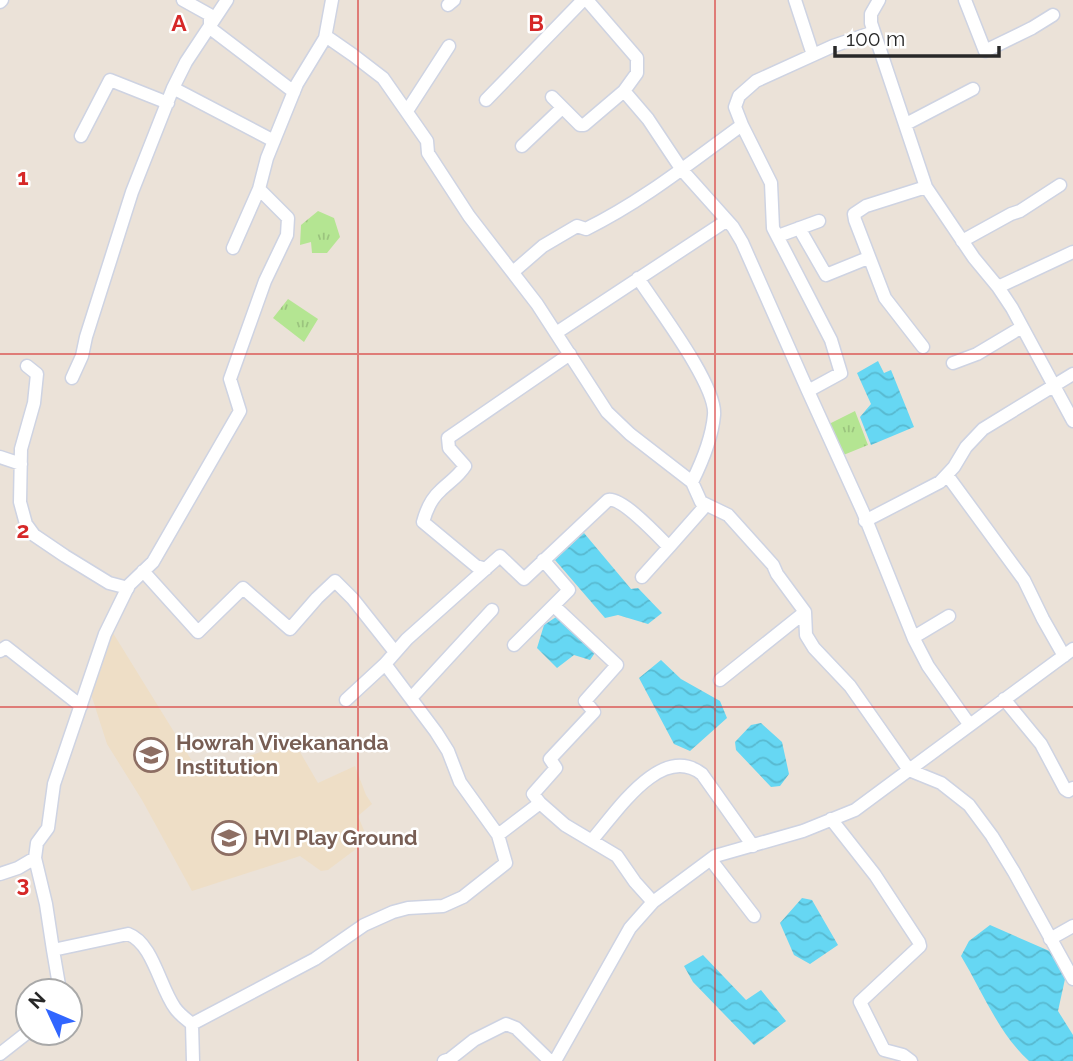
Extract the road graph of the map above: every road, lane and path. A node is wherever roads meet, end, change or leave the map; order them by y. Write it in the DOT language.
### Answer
graph roads {
  1 [pos="183,0"];
  2 [pos="227,0"];
  3 [pos="332,0"];
  4 [pos="585,0"];
  5 [pos="795,0"];
  6 [pos="879,0"];
  7 [pos="965,0"];
  8 [pos="1053,15"];
  9 [pos="210,28"];
  10 [pos="874,32"];
  11 [pos="324,38"];
  12 [pos="449,46"];
  13 [pos="813,55"];
  14 [pos="173,88"];
  15 [pos="973,89"];
  16 [pos="624,91"];
  17 [pos="294,92"];
  18 [pos="552,97"];
  19 [pos="486,100"];
  20 [pos="168,103"];
  21 [pos="562,108"];
  22 [pos="407,111"];
  23 [pos="906,124"];
  24 [pos="742,125"];
  25 [pos="81,136"];
  26 [pos="274,141"];
  27 [pos="522,146"];
  28 [pos="682,170"];
  29 [pos="1060,185"];
  30 [pos="926,187"];
  31 [pos="259,189"];
  32 [pos="726,221"];
  33 [pos="819,221"];
  34 [pos="799,228"];
  35 [pos="778,236"];
  36 [pos="962,241"];
  37 [pos="233,248"];
  38 [pos="1073,252"];
  39 [pos="869,258"];
  40 [pos="513,272"];
  41 [pos="638,278"];
  42 [pos="998,286"];
  43 [pos="1022,327"];
  44 [pos="556,333"];
  45 [pos="923,347"];
  46 [pos="569,354"];
  47 [pos="953,363"];
  48 [pos="27,366"];
  49 [pos="1073,374"];
  50 [pos="72,378"];
  51 [pos="1054,387"];
  52 [pos="808,391"];
  53 [pos="1073,422"];
  54 [pos="0,457"];
  55 [pos="21,464"];
  56 [pos="947,475"];
  57 [pos="692,482"];
  58 [pos="706,505"];
  59 [pos="865,521"];
  60 [pos="669,547"];
  61 [pos="543,560"];
  62 [pos="486,569"];
  63 [pos="143,571"];
  64 [pos="642,577"];
  65 [pos="128,588"];
  66 [pos="554,606"];
  67 [pos="492,610"];
  68 [pos="805,612"];
  69 [pos="949,616"];
  70 [pos="914,637"];
  71 [pos="514,646"];
  72 [pos="0,651"];
  73 [pos="395,652"];
  74 [pos="1068,652"];
  75 [pos="385,664"];
  76 [pos="720,680"];
  77 [pos="412,697"];
  78 [pos="1004,699"];
  79 [pos="346,700"];
  80 [pos="81,706"];
  81 [pos="969,724"];
  82 [pos="909,770"];
  83 [pos="1073,788"];
  84 [pos="540,803"];
  85 [pos="831,819"];
  86 [pos="498,835"];
  87 [pos="592,840"];
  88 [pos="753,846"];
  89 [pos="35,858"];
  90 [pos="711,860"];
  91 [pos="0,874"];
  92 [pos="653,902"];
  93 [pos="754,916"];
  94 [pos="1073,926"];
  95 [pos="1050,939"];
  96 [pos="53,950"];
  97 [pos="58,977"];
  98 [pos="1073,979"];
  99 [pos="192,1024"];
  100 [pos="14,1043"];
  101 [pos="0,1054"];
  102 [pos="193,1061"];
  103 [pos="444,1061"];
  104 [pos="553,1061"];
  105 [pos="911,1061"];
  1 -- 9 [label="street"];
  2 -- 9 [label="street"];
  3 -- 11 [label="street"];
  4 -- 16 [label="street"];
  4 -- 19 [label="street"];
  5 -- 13 [label="street"];
  6 -- 10 [label="street"];
  7 -- 8 [label="street"];
  9 -- 14 [label="street"];
  9 -- 17 [label="street"];
  10 -- 13 [label="street"];
  10 -- 23 [label="street"];
  11 -- 17 [label="street"];
  11 -- 22 [label="street"];
  12 -- 22 [label="street"];
  13 -- 24 [label="street"];
  14 -- 20 [label="street"];
  14 -- 26 [label="street"];
  15 -- 23 [label="street"];
  16 -- 21 [label="street"];
  16 -- 28 [label="street"];
  17 -- 26 [label="street"];
  18 -- 21 [label="street"];
  20 -- 25 [label="street"];
  20 -- 50 [label="street"];
  21 -- 27 [label="street"];
  22 -- 40 [label="street"];
  23 -- 30 [label="street"];
  24 -- 28 [label="street"];
  24 -- 35 [label="street"];
  26 -- 31 [label="street"];
  28 -- 32 [label="street"];
  28 -- 40 [label="street"];
  29 -- 36 [label="street"];
  30 -- 36 [label="street"];
  30 -- 39 [label="street"];
  31 -- 37 [label="street"];
  31 -- 63 [label="street"];
  32 -- 41 [label="street"];
  32 -- 52 [label="street"];
  33 -- 34 [label="street"];
  34 -- 35 [label="street"];
  34 -- 39 [label="street"];
  35 -- 52 [label="street"];
  36 -- 42 [label="street"];
  38 -- 42 [label="street"];
  39 -- 45 [label="street"];
  40 -- 44 [label="street"];
  41 -- 44 [label="street"];
  41 -- 57 [label="street"];
  42 -- 43 [label="street"];
  43 -- 47 [label="street"];
  43 -- 51 [label="street"];
  44 -- 46 [label="street"];
  46 -- 57 [label="street"];
  46 -- 62 [label="street"];
  48 -- 55 [label="street"];
  49 -- 51 [label="street"];
  51 -- 53 [label="street"];
  51 -- 56 [label="street"];
  52 -- 59 [label="street"];
  54 -- 55 [label="street"];
  55 -- 65 [label="street"];
  56 -- 59 [label="street"];
  56 -- 74 [label="street"];
  57 -- 58 [label="street"];
  58 -- 60 [label="street"];
  58 -- 68 [label="street"];
  59 -- 70 [label="street"];
  60 -- 61 [label="street"];
  60 -- 64 [label="street"];
  61 -- 62 [label="street"];
  61 -- 66 [label="street"];
  62 -- 73 [label="street"];
  63 -- 65 [label="street"];
  63 -- 73 [label="street"];
  65 -- 80 [label="street"];
  66 -- 71 [label="street"];
  66 -- 84 [label="street"];
  67 -- 77 [label="street"];
  68 -- 76 [label="street"];
  68 -- 82 [label="street"];
  69 -- 70 [label="street"];
  70 -- 81 [label="street"];
  72 -- 80 [label="street"];
  73 -- 75 [label="street"];
  74 -- 78 [label="street"];
  75 -- 77 [label="street"];
  75 -- 79 [label="street"];
  77 -- 86 [label="street"];
  78 -- 81 [label="street"];
  78 -- 83 [label="street"];
  80 -- 89 [label="street"];
  81 -- 82 [label="street"];
  82 -- 85 [label="street"];
  82 -- 95 [label="street"];
  84 -- 86 [label="street"];
  84 -- 87 [label="street"];
  85 -- 88 [label="street"];
  85 -- 105 [label="street"];
  86 -- 99 [label="street"];
  87 -- 88 [label="street"];
  87 -- 92 [label="street"];
  88 -- 90 [label="street"];
  89 -- 91 [label="street"];
  89 -- 96 [label="street"];
  90 -- 92 [label="street"];
  90 -- 93 [label="street"];
  92 -- 104 [label="street"];
  94 -- 95 [label="street"];
  95 -- 98 [label="street"];
  96 -- 97 [label="street"];
  96 -- 99 [label="street"];
  99 -- 102 [label="street"];
  100 -- 101 [label="street"];
  103 -- 104 [label="street"];
}
